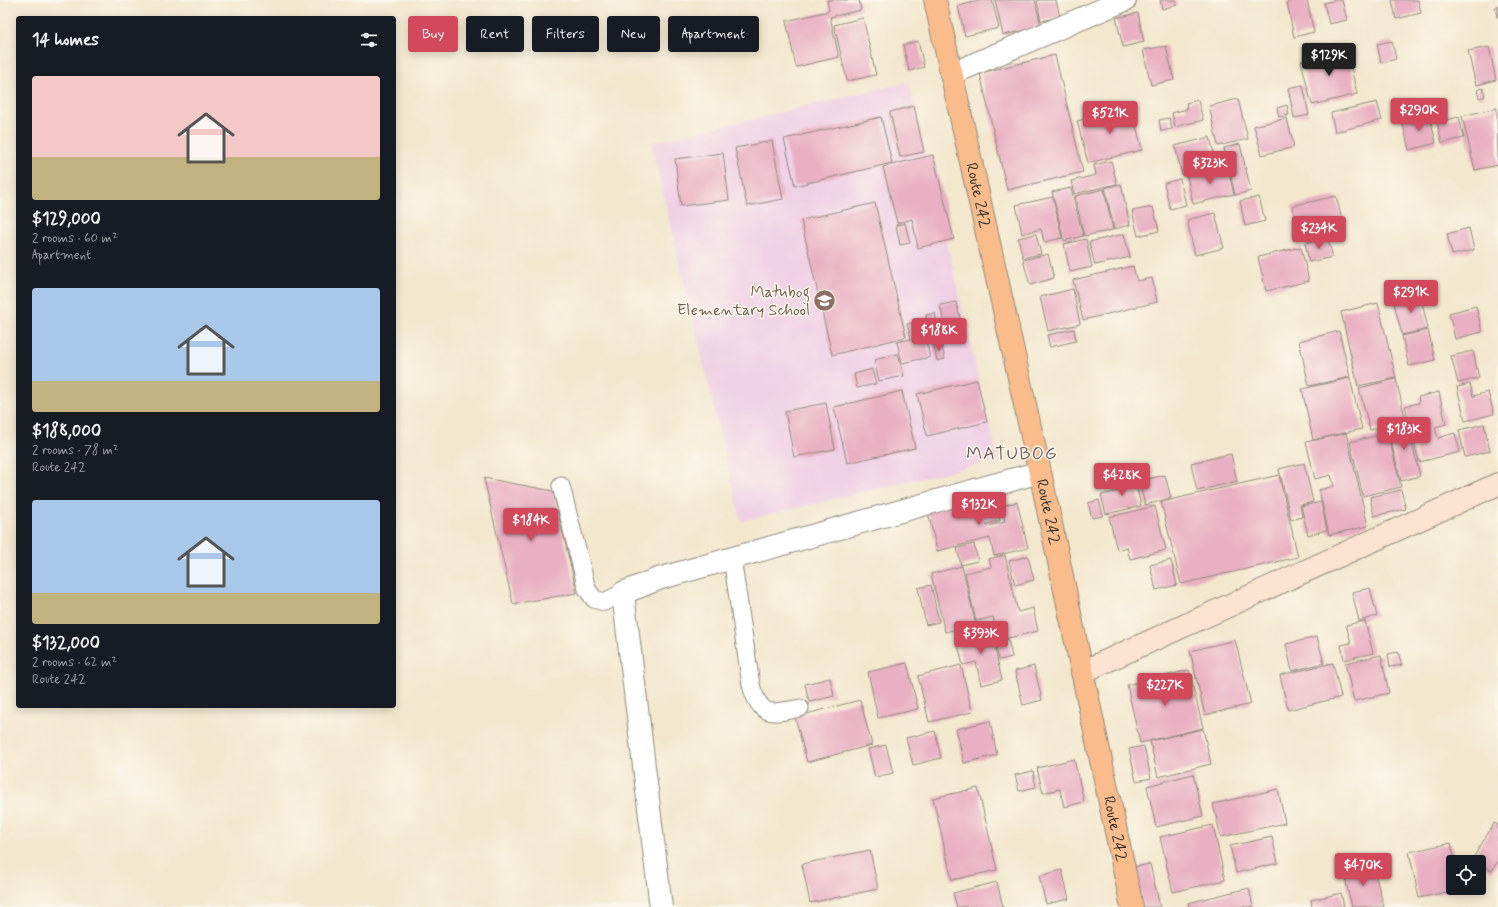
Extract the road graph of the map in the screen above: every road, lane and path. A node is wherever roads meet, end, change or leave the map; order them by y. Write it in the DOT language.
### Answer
graph roads {
  1 [pos="935,0"];
  2 [pos="1125,0"];
  3 [pos="951,74"];
  4 [pos="1040,472"];
  5 [pos="1498,484"];
  6 [pos="561,486"];
  7 [pos="732,558"];
  8 [pos="623,593"];
  9 [pos="1082,672"];
  10 [pos="800,708"];
  11 [pos="662,907"];
  12 [pos="1132,907"];
  1 -- 3 [label="main road, Route 242"];
  2 -- 3 [label="street"];
  3 -- 4 [label="main road, Route 242"];
  4 -- 7 [label="street"];
  4 -- 9 [label="main road, Route 242"];
  5 -- 9 [label="street"];
  6 -- 8 [label="lane"];
  7 -- 8 [label="street"];
  7 -- 10 [label="lane"];
  8 -- 11 [label="street"];
  9 -- 12 [label="main road, Route 242"];
}
